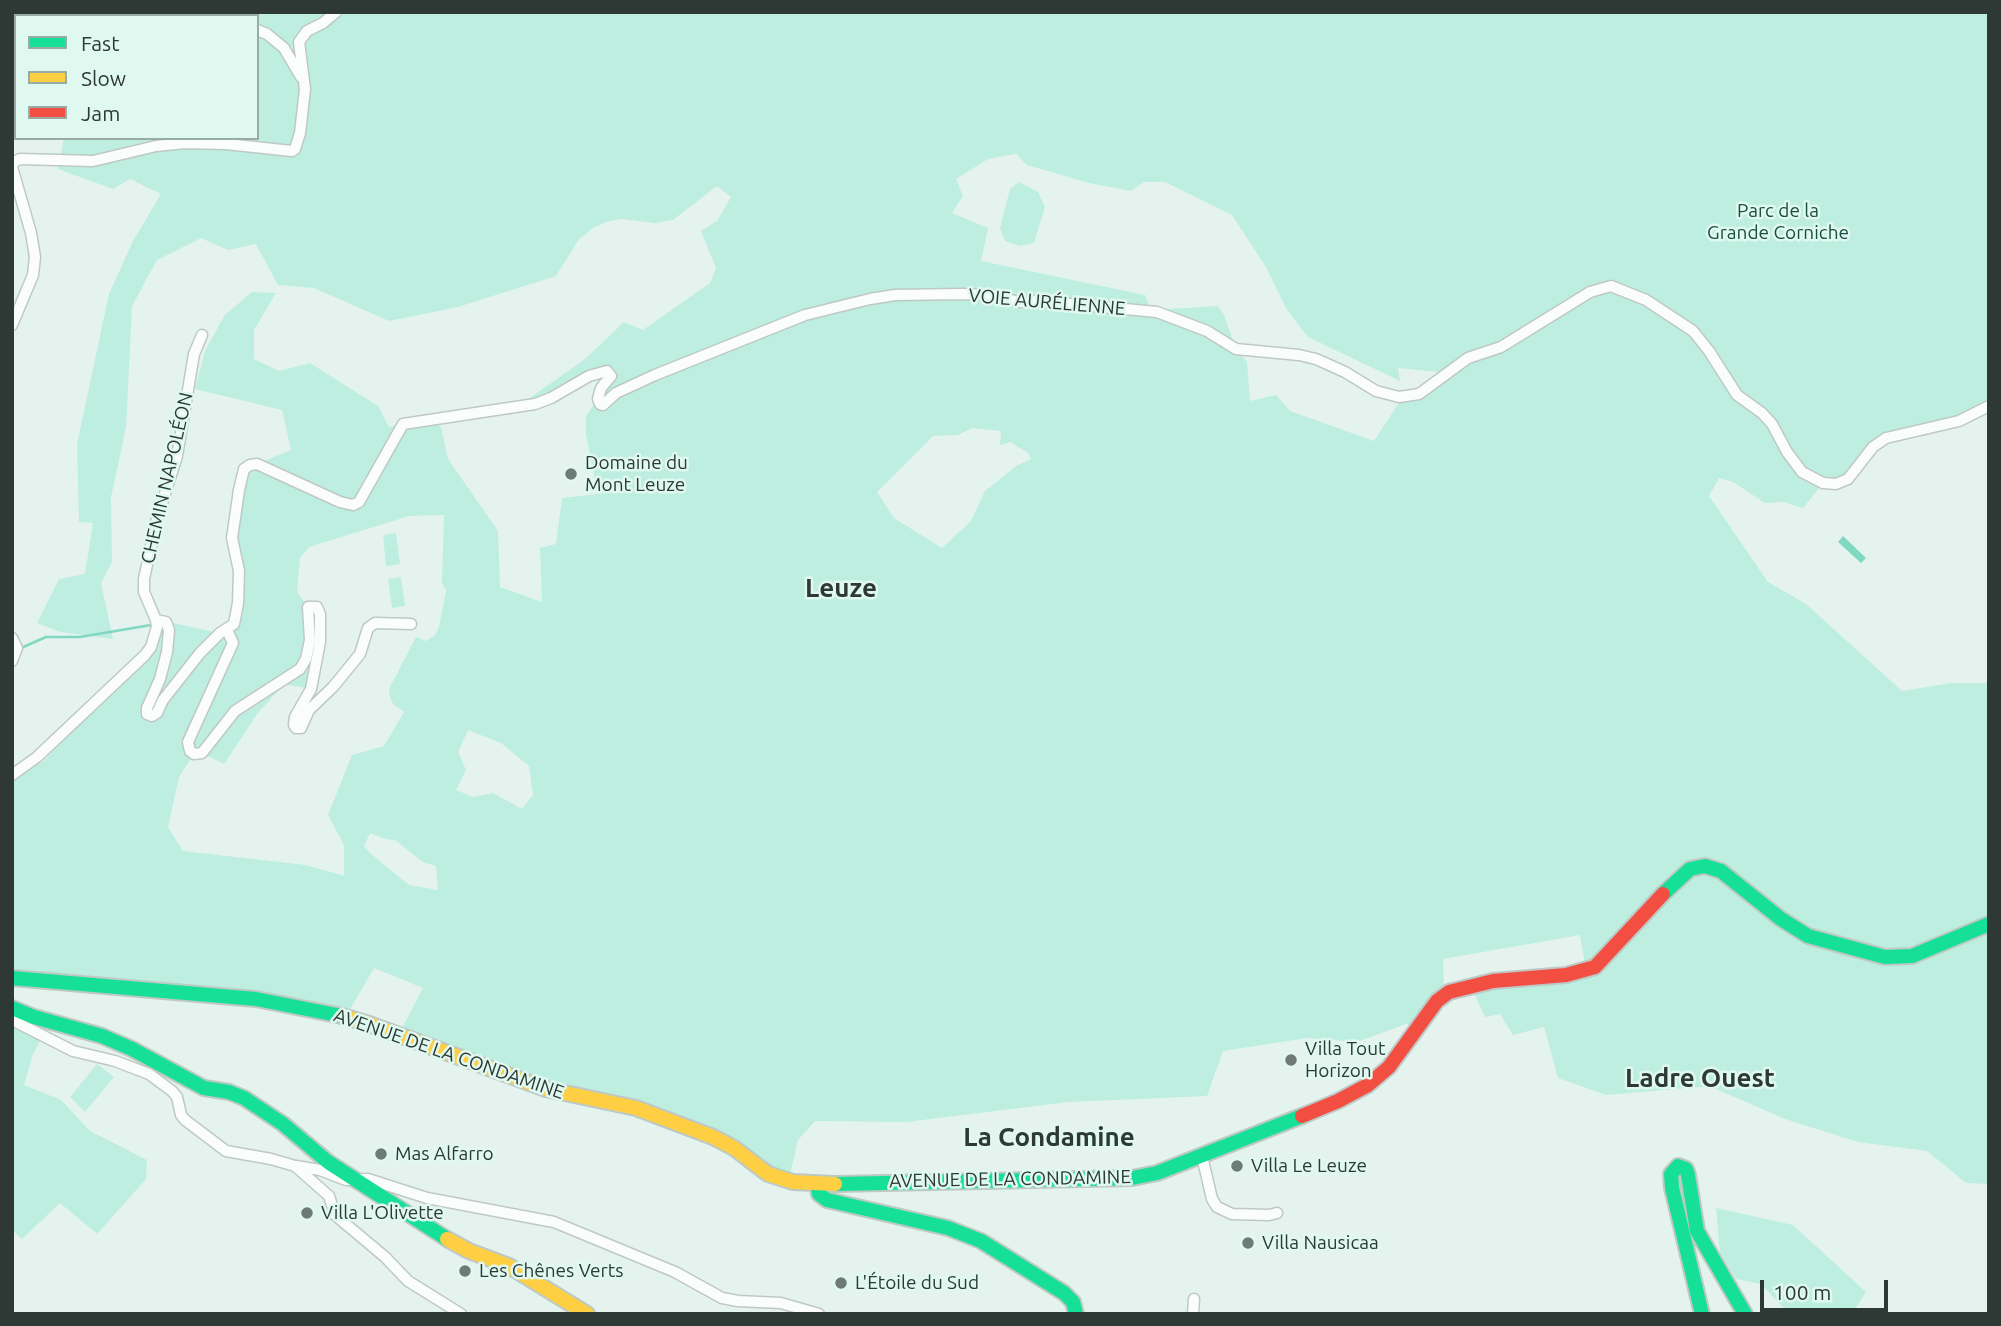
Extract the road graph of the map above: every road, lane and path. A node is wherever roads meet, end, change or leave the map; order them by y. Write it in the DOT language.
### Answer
graph roads {
  1 [pos="336,12"];
  2 [pos="259,31"];
  3 [pos="305,79"];
  4 [pos="12,167"];
  5 [pos="12,325"];
  6 [pos="202,335"];
  7 [pos="1989,406"];
  8 [pos="156,620"];
  9 [pos="411,624"];
  10 [pos="227,630"];
  11 [pos="12,638"];
  12 [pos="12,661"];
  13 [pos="12,775"];
  14 [pos="1989,924"];
  15 [pos="12,978"];
  16 [pos="12,1008"];
  17 [pos="12,1020"];
  18 [pos="1202,1156"];
  19 [pos="295,1166"];
  20 [pos="357,1179"];
  21 [pos="817,1184"];
  22 [pos="1277,1213"];
  23 [pos="1194,1299"];
  24 [pos="461,1314"];
  25 [pos="586,1314"];
  26 [pos="819,1314"];
  27 [pos="1076,1314"];
  28 [pos="1193,1314"];
  29 [pos="1702,1314"];
  30 [pos="1745,1314"];
  1 -- 3 [label="street"];
  2 -- 3 [label="street"];
  3 -- 4 [label="street"];
  4 -- 5 [label="street"];
  6 -- 8 [label="street, CHEMIN NAPOLÉON"];
  7 -- 10 [label="street, VOIE AURÉLIENNE"];
  8 -- 10 [label="street, CHEMIN NAPOLÉON"];
  8 -- 13 [label="street"];
  9 -- 10 [label="street"];
  11 -- 12 [label="street"];
  14 -- 18 [label="main road, AVENUE DE LA CONDAMINE"];
  15 -- 21 [label="main road, AVENUE DE LA CONDAMINE"];
  16 -- 20 [label="main road"];
  17 -- 19 [label="street"];
  18 -- 21 [label="main road, AVENUE DE LA CONDAMINE"];
  18 -- 22 [label="street"];
  19 -- 20 [label="street"];
  19 -- 24 [label="street"];
  20 -- 25 [label="main road"];
  20 -- 26 [label="street"];
  21 -- 27 [label="main road"];
  23 -- 28 [label="street"];
  29 -- 30 [label="main road"];
}
